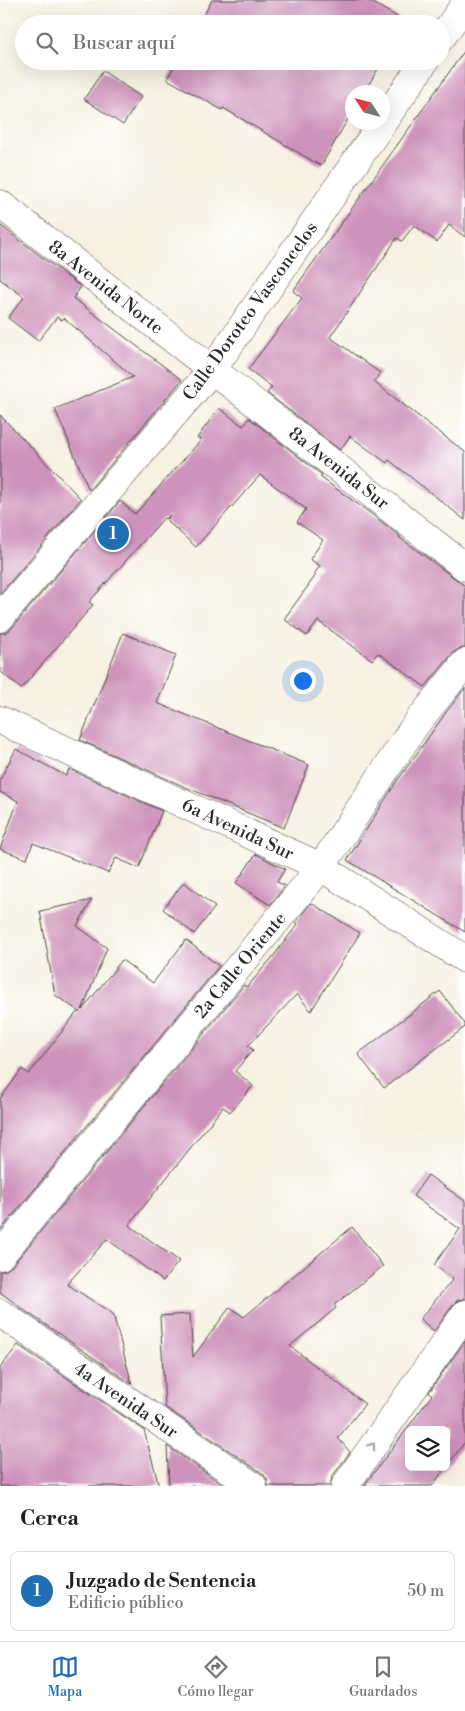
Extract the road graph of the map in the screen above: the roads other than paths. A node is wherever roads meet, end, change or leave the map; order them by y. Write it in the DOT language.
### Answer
graph roads {
  1 [pos="465,4"];
  2 [pos="450,25"];
  3 [pos="419,70"];
  4 [pos="0,204"];
  5 [pos="212,370"];
  6 [pos="465,567"];
  7 [pos="0,618"];
  8 [pos="465,663"];
  9 [pos="0,720"];
  10 [pos="321,867"];
  11 [pos="465,958"];
  12 [pos="0,1256"];
  13 [pos="0,1313"];
  14 [pos="465,1314"];
  15 [pos="253,1486"];
  16 [pos="345,1486"];
  1 -- 2 [label="street"];
  3 -- 5 [label="street, Calle Doroteo Vasconcelos"];
  4 -- 5 [label="street, 8a Avenida Norte"];
  5 -- 6 [label="street, 8a Avenida Sur"];
  5 -- 7 [label="street, Calle Doroteo Vasconcelos"];
  8 -- 10 [label="street, 2a Calle Oriente"];
  9 -- 10 [label="street, 6a Avenida Sur"];
  10 -- 11 [label="street, 6a Avenida Sur"];
  10 -- 12 [label="street, 2a Calle Oriente"];
  13 -- 15 [label="street, 4a Avenida Sur"];
  16 -- 14 [label="street, one-way"];
}
